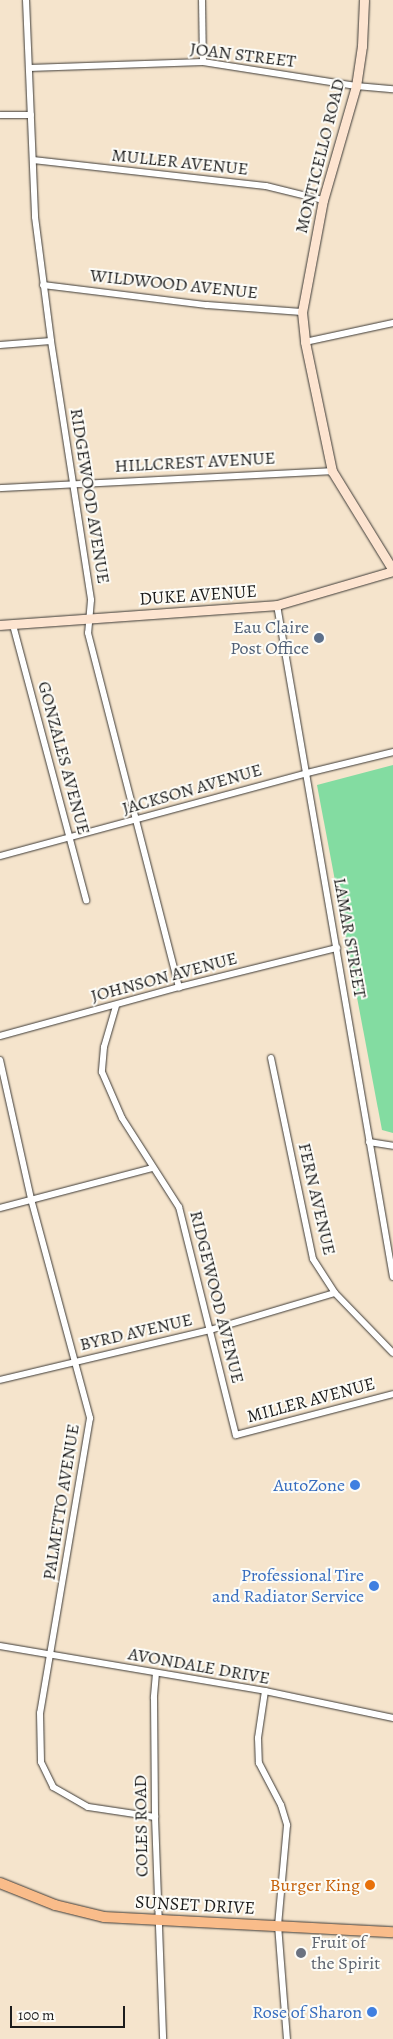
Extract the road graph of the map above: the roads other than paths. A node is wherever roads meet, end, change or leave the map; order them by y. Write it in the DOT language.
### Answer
graph roads {
  1 [pos="26,0"];
  2 [pos="202,0"];
  3 [pos="364,0"];
  4 [pos="203,62"];
  5 [pos="29,68"];
  6 [pos="356,86"];
  7 [pos="393,89"];
  8 [pos="0,115"];
  9 [pos="31,115"];
  10 [pos="33,160"];
  11 [pos="323,200"];
  12 [pos="44,285"];
  13 [pos="302,312"];
  14 [pos="393,323"];
  15 [pos="51,341"];
  16 [pos="305,342"];
  17 [pos="0,344"];
  18 [pos="332,471"];
  19 [pos="73,484"];
  20 [pos="0,488"];
  21 [pos="393,571"];
  22 [pos="277,605"];
  23 [pos="89,620"];
  24 [pos="13,624"];
  25 [pos="0,625"];
  26 [pos="393,752"];
  27 [pos="307,773"];
  28 [pos="137,821"];
  29 [pos="70,839"];
  30 [pos="0,856"];
  31 [pos="86,900"];
  32 [pos="337,948"];
  33 [pos="179,987"];
  34 [pos="116,1006"];
  35 [pos="0,1036"];
  36 [pos="271,1058"];
  37 [pos="0,1060"];
  38 [pos="369,1142"];
  39 [pos="393,1146"];
  40 [pos="152,1168"];
  41 [pos="31,1199"];
  42 [pos="0,1208"];
  43 [pos="393,1277"];
  44 [pos="336,1293"];
  45 [pos="210,1330"];
  46 [pos="392,1352"];
  47 [pos="75,1362"];
  48 [pos="0,1380"];
  49 [pos="393,1394"];
  50 [pos="236,1436"];
  51 [pos="0,1646"];
  52 [pos="51,1656"];
  53 [pos="156,1673"];
  54 [pos="264,1691"];
  55 [pos="393,1718"];
  56 [pos="155,1817"];
  57 [pos="0,1883"];
  58 [pos="158,1920"];
  59 [pos="278,1925"];
  60 [pos="393,1932"];
  61 [pos="162,2039"];
  62 [pos="286,2039"];
  1 -- 5 [label="street, RIDGEWOOD AVENUE"];
  2 -- 4 [label="street"];
  3 -- 6 [label="main road, MONTICELLO ROAD"];
  4 -- 5 [label="street, JOAN STREET"];
  4 -- 6 [label="street, JOAN STREET"];
  5 -- 9 [label="street, RIDGEWOOD AVENUE"];
  6 -- 7 [label="street, JOAN STREET"];
  6 -- 11 [label="main road, MONTICELLO ROAD"];
  8 -- 9 [label="street"];
  9 -- 10 [label="street, RIDGEWOOD AVENUE"];
  10 -- 11 [label="street, MULLER AVENUE"];
  10 -- 12 [label="street, RIDGEWOOD AVENUE"];
  11 -- 13 [label="main road, MONTICELLO ROAD"];
  12 -- 13 [label="street, WILDWOOD AVENUE"];
  12 -- 15 [label="street, RIDGEWOOD AVENUE"];
  13 -- 16 [label="main road, MONTICELLO ROAD"];
  14 -- 16 [label="street"];
  15 -- 17 [label="street"];
  15 -- 19 [label="street, RIDGEWOOD AVENUE"];
  16 -- 18 [label="main road, MONTICELLO ROAD"];
  18 -- 19 [label="street, HILLCREST AVENUE"];
  18 -- 21 [label="main road, MONTICELLO ROAD"];
  19 -- 20 [label="street, HILLCREST AVENUE"];
  19 -- 23 [label="street, RIDGEWOOD AVENUE"];
  21 -- 22 [label="main road, DUKE AVENUE"];
  22 -- 23 [label="main road, DUKE AVENUE"];
  22 -- 27 [label="street, LAMAR STREET"];
  23 -- 24 [label="main road, DUKE AVENUE"];
  23 -- 28 [label="street, RIDGEWOOD AVENUE"];
  24 -- 25 [label="main road, DUKE AVENUE"];
  24 -- 29 [label="street, GONZALES AVENUE"];
  26 -- 27 [label="street, JACKSON AVENUE"];
  27 -- 28 [label="street, JACKSON AVENUE"];
  27 -- 32 [label="street, LAMAR STREET"];
  28 -- 29 [label="street, JACKSON AVENUE"];
  28 -- 33 [label="street, RIDGEWOOD AVENUE"];
  29 -- 30 [label="street, JACKSON AVENUE"];
  29 -- 31 [label="street, GONZALES AVENUE"];
  32 -- 33 [label="street, JOHNSON AVENUE"];
  32 -- 38 [label="street, LAMAR STREET"];
  33 -- 34 [label="street, JOHNSON AVENUE"];
  34 -- 35 [label="street, JOHNSON AVENUE"];
  34 -- 40 [label="street, RIDGEWOOD AVENUE"];
  36 -- 44 [label="street, FERN AVENUE"];
  37 -- 41 [label="street, PALMETTO AVENUE"];
  38 -- 39 [label="street"];
  38 -- 43 [label="street, LAMAR STREET"];
  40 -- 41 [label="street"];
  40 -- 45 [label="street, RIDGEWOOD AVENUE"];
  41 -- 42 [label="street"];
  41 -- 47 [label="street, PALMETTO AVENUE"];
  44 -- 45 [label="street, BYRD AVENUE"];
  44 -- 46 [label="street, FERN AVENUE"];
  45 -- 47 [label="street, BYRD AVENUE"];
  45 -- 50 [label="street, RIDGEWOOD AVENUE"];
  47 -- 48 [label="street, BYRD AVENUE"];
  47 -- 52 [label="street, PALMETTO AVENUE"];
  49 -- 50 [label="street, MILLER AVENUE"];
  51 -- 52 [label="street, AVONDALE DRIVE"];
  52 -- 53 [label="street, AVONDALE DRIVE"];
  52 -- 56 [label="street, PALMETTO AVENUE"];
  53 -- 54 [label="street, AVONDALE DRIVE"];
  53 -- 56 [label="street, COLES ROAD"];
  54 -- 55 [label="street, AVONDALE DRIVE"];
  54 -- 59 [label="street"];
  56 -- 58 [label="street, COLES ROAD"];
  57 -- 58 [label="main road, SUNSET DRIVE"];
  58 -- 59 [label="main road, SUNSET DRIVE"];
  58 -- 61 [label="street, COLES ROAD"];
  59 -- 60 [label="main road, SUNSET DRIVE"];
  59 -- 62 [label="street"];
}
